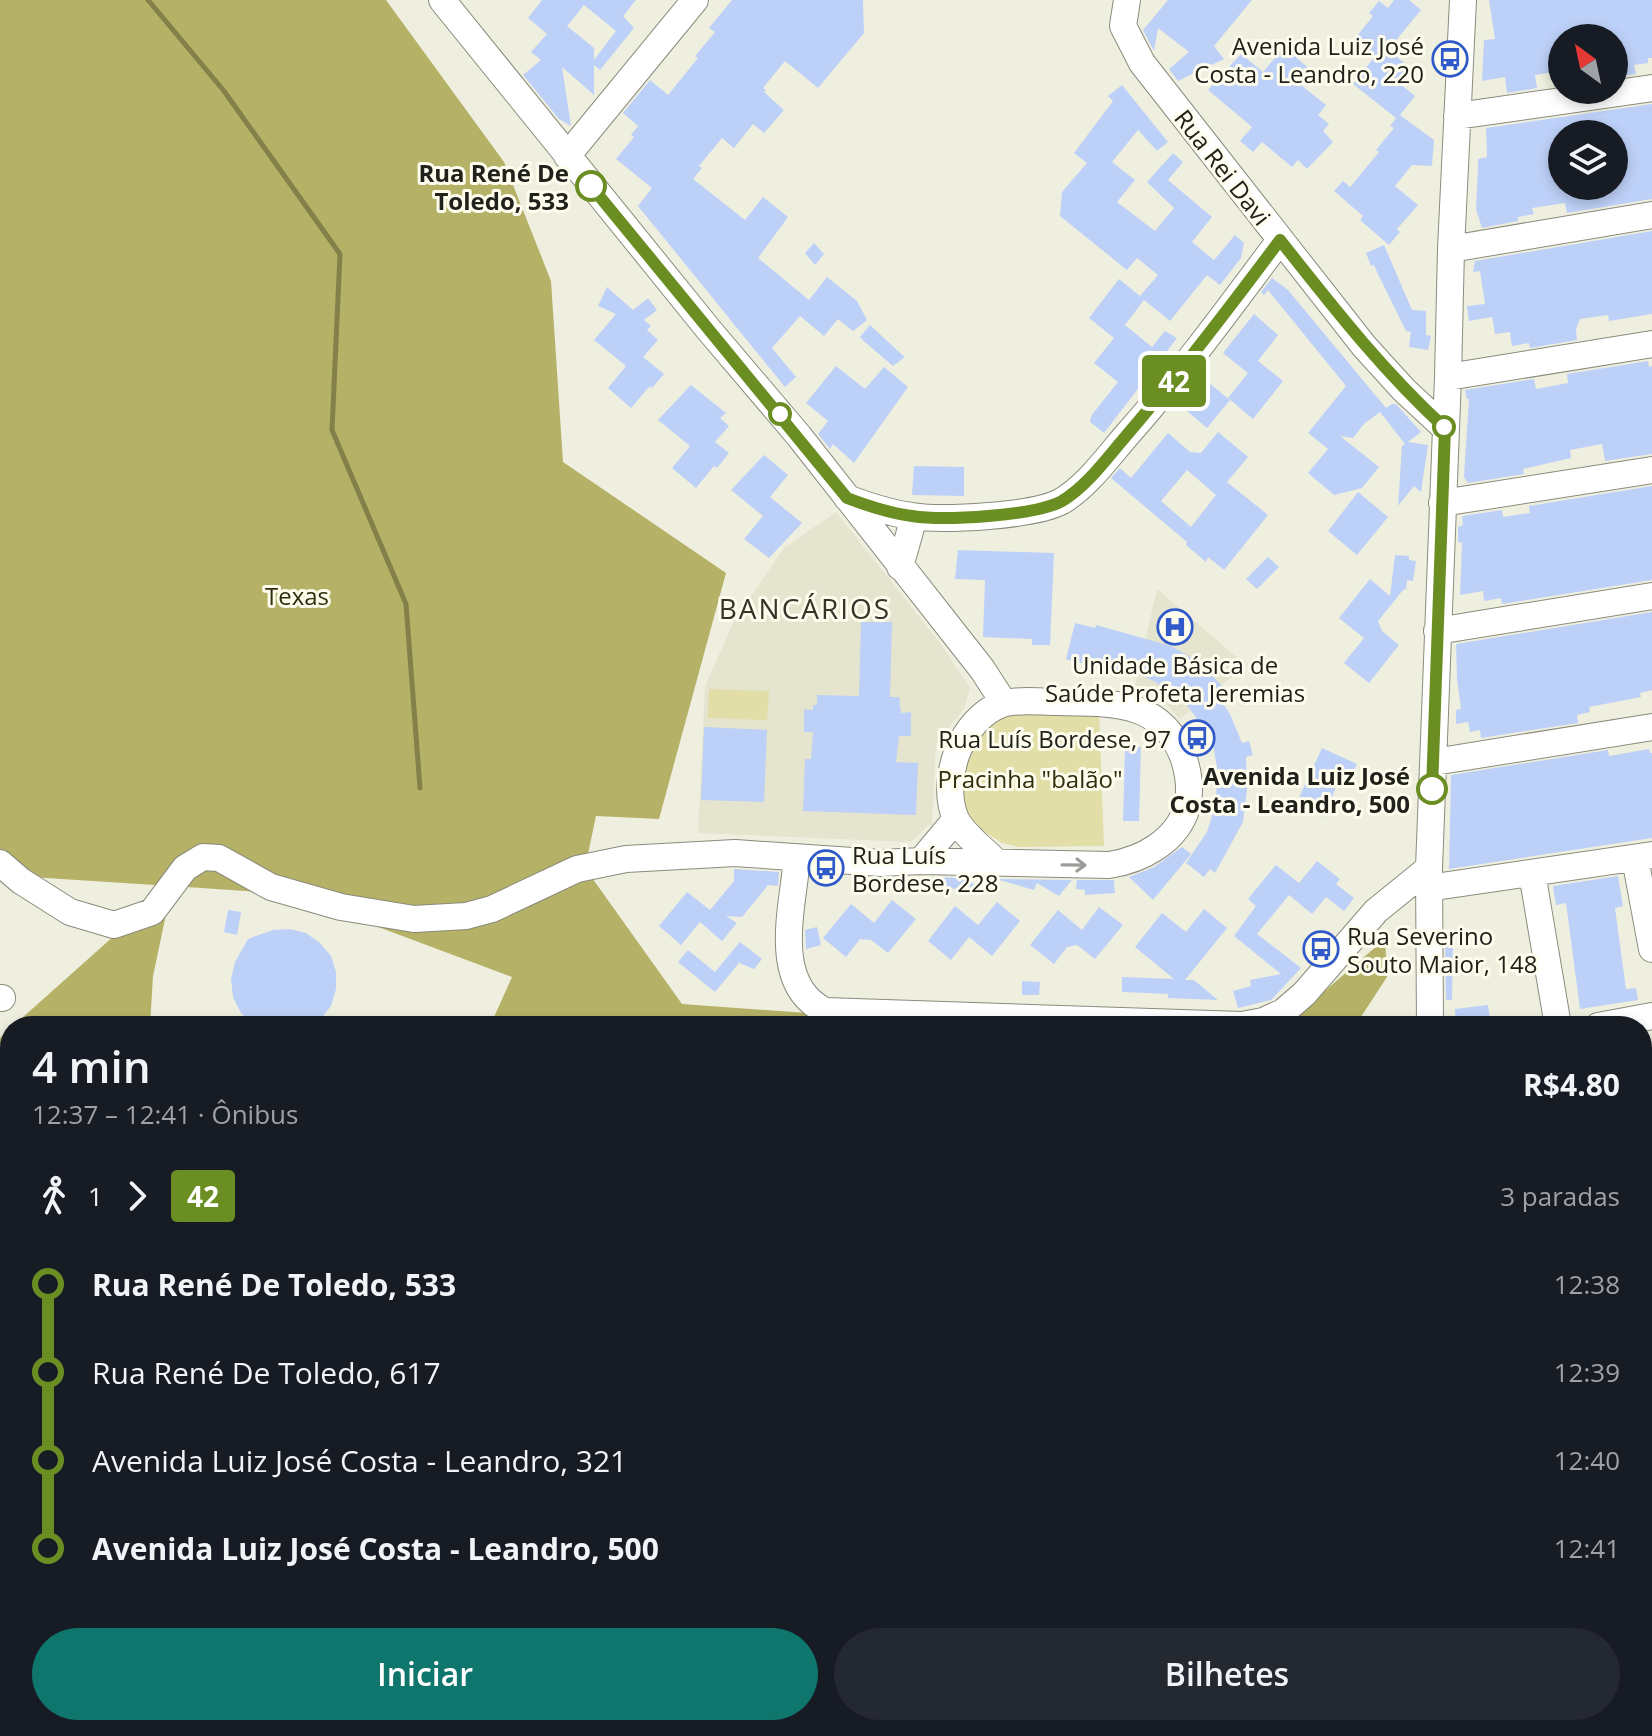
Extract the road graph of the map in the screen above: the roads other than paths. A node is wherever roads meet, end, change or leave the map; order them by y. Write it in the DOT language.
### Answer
graph roads {
  1 [pos="442,0"];
  2 [pos="695,0"];
  3 [pos="1127,0"];
  4 [pos="1463,0"];
  5 [pos="1652,88"];
  6 [pos="1457,116"];
  7 [pos="567,156"];
  8 [pos="1652,215"];
  9 [pos="1280,240"];
  10 [pos="1451,249"];
  11 [pos="1652,344"];
  12 [pos="1448,377"];
  13 [pos="1445,428"];
  14 [pos="1652,470"];
  15 [pos="847,498"];
  16 [pos="1442,503"];
  17 [pos="914,517"];
  18 [pos="900,567"];
  19 [pos="1652,596"];
  20 [pos="1437,631"];
  21 [pos="1004,703"];
  22 [pos="1652,727"];
  23 [pos="1434,762"];
  24 [pos="956,819"];
  25 [pos="1643,857"];
  26 [pos="797,858"];
  27 [pos="921,861"];
  28 [pos="996,862"];
  29 [pos="0,863"];
  30 [pos="1532,873"];
  31 [pos="1428,878"];
  32 [pos="1652,949"];
  33 [pos="974,1016"];
  34 [pos="1274,1016"];
  35 [pos="1430,1016"];
  36 [pos="1556,1016"];
  1 -- 7 [label="street"];
  2 -- 7 [label="street"];
  3 -- 9 [label="street, Rua Rei Davi"];
  4 -- 6 [label="street"];
  5 -- 6 [label="street"];
  6 -- 10 [label="street"];
  7 -- 15 [label="street"];
  8 -- 10 [label="street"];
  9 -- 13 [label="street, Rua Rei Davi"];
  9 -- 17 [label="street"];
  10 -- 12 [label="street"];
  11 -- 12 [label="street"];
  12 -- 13 [label="street"];
  13 -- 16 [label="street"];
  14 -- 16 [label="street"];
  15 -- 17 [label="street"];
  15 -- 18 [label="street"];
  16 -- 20 [label="street"];
  17 -- 18 [label="street"];
  18 -- 21 [label="street"];
  19 -- 20 [label="street"];
  20 -- 23 [label="street"];
  21 -- 24 [label="street"];
  28 -- 21 [label="street, one-way"];
  22 -- 23 [label="street"];
  23 -- 31 [label="street"];
  24 -- 27 [label="street"];
  24 -- 28 [label="street"];
  25 -- 30 [label="street"];
  25 -- 32 [label="street"];
  26 -- 27 [label="street"];
  26 -- 29 [label="street"];
  26 -- 33 [label="street"];
  27 -- 28 [label="street"];
  30 -- 31 [label="street"];
  30 -- 36 [label="street"];
  31 -- 34 [label="street"];
  31 -- 35 [label="street"];
}
